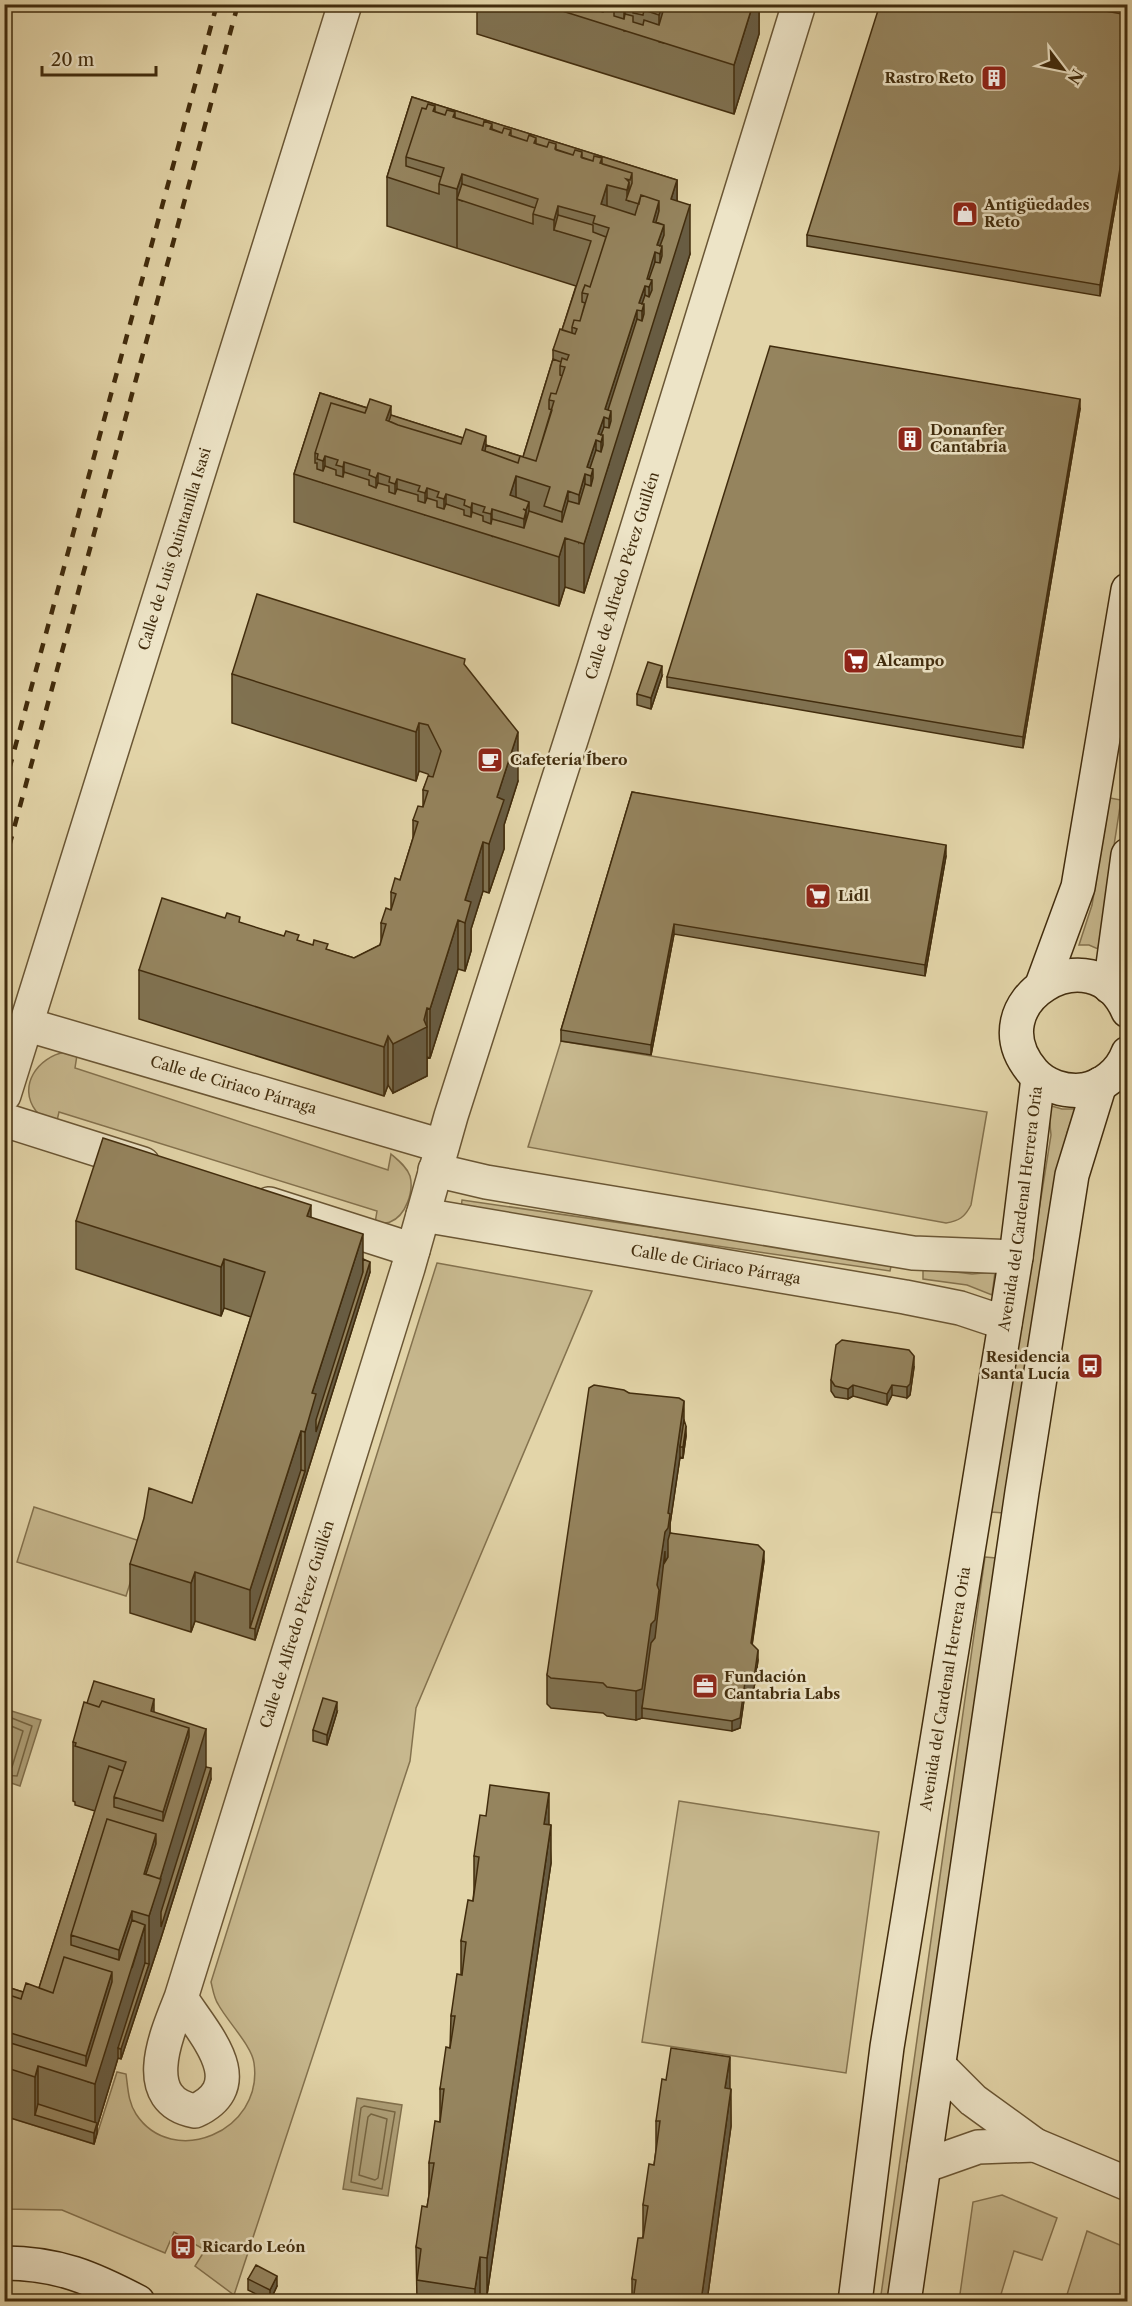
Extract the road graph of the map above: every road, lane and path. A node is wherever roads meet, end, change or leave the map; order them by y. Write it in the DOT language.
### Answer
graph roads {
  1 [pos="345,4"];
  2 [pos="799,4"];
  3 [pos="1128,590"];
  4 [pos="1128,855"];
  5 [pos="1042,985"];
  6 [pos="1119,999"];
  7 [pos="27,1025"];
  8 [pos="1117,1072"];
  9 [pos="1038,1078"];
  10 [pos="4,1095"];
  11 [pos="4,1120"];
  12 [pos="438,1158"];
  13 [pos="169,1172"];
  14 [pos="237,1194"];
  15 [pos="423,1215"];
  16 [pos="413,1250"];
  17 [pos="1016,1257"];
  18 [pos="1005,1323"];
  19 [pos="181,1998"];
  20 [pos="939,2066"];
  21 [pos="1035,2145"];
  22 [pos="924,2166"];
  23 [pos="1128,2184"];
  24 [pos="4,2263"];
  25 [pos="138,2301"];
  26 [pos="855,2301"];
  27 [pos="904,2301"];
  1 -- 7 [label="street, Calle de Luis Quintanilla Isasi"];
  2 -- 12 [label="street, Calle de Alfredo Pérez Guillén"];
  3 -- 5 [label="street, Avenida del Cardenal Herrera Oria"];
  4 -- 6 [label="street"];
  5 -- 6 [label="street"];
  5 -- 9 [label="street, Avenida del Cardenal Herrera Oria"];
  7 -- 10 [label="street, Calle de Luis Quintanilla Isasi"];
  7 -- 12 [label="street, Calle de Ciriaco Párraga"];
  8 -- 9 [label="street, Avenida del Cardenal Herrera Oria"];
  8 -- 20 [label="street, Avenida del Cardenal Herrera Oria"];
  9 -- 17 [label="street, Avenida del Cardenal Herrera Oria"];
  11 -- 13 [label="street"];
  12 -- 15 [label="street, Calle de Alfredo Pérez Guillén"];
  12 -- 17 [label="street, Calle de Ciriaco Párraga"];
  14 -- 16 [label="street"];
  15 -- 16 [label="street, Calle de Alfredo Pérez Guillén"];
  15 -- 18 [label="street, Calle de Ciriaco Párraga"];
  16 -- 19 [label="street, Calle de Alfredo Pérez Guillén"];
  17 -- 18 [label="street, Avenida del Cardenal Herrera Oria"];
  18 -- 26 [label="street, Avenida del Cardenal Herrera Oria"];
  20 -- 21 [label="street"];
  20 -- 22 [label="street, Avenida del Cardenal Herrera Oria"];
  21 -- 22 [label="street"];
  21 -- 23 [label="street"];
  22 -- 27 [label="street, Avenida del Cardenal Herrera Oria"];
  24 -- 25 [label="street"];
}
